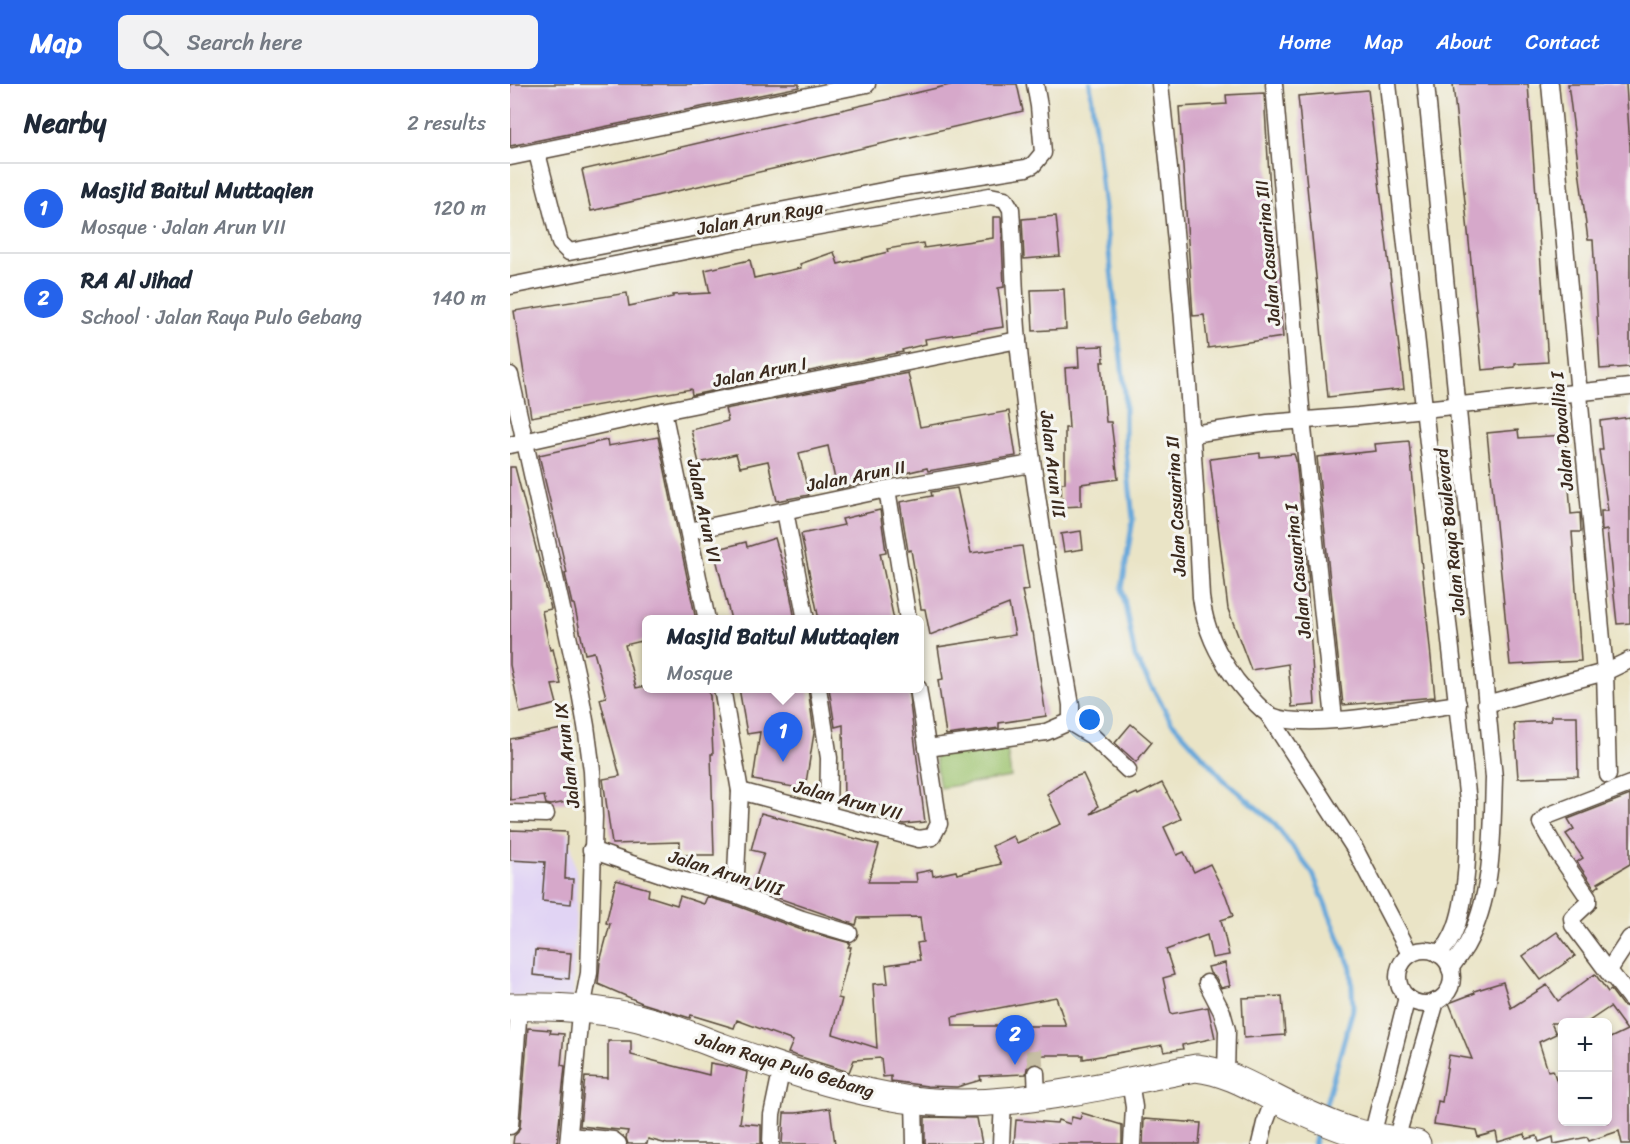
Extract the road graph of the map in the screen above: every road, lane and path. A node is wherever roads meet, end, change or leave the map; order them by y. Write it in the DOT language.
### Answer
graph roads {
  1 [pos="867,84"];
  2 [pos="1035,84"];
  3 [pos="1160,84"];
  4 [pos="1274,84"];
  5 [pos="1388,84"];
  6 [pos="1426,84"];
  7 [pos="1550,84"];
  8 [pos="537,153"];
  9 [pos="510,157"];
  10 [pos="1011,209"];
  11 [pos="510,286"];
  12 [pos="1018,340"];
  13 [pos="510,375"];
  14 [pos="1630,387"];
  15 [pos="1578,392"];
  16 [pos="1457,405"];
  17 [pos="1423,408"];
  18 [pos="663,411"];
  19 [pos="1302,419"];
  20 [pos="1192,434"];
  21 [pos="518,443"];
  22 [pos="1032,464"];
  23 [pos="888,489"];
  24 [pos="785,511"];
  25 [pos="689,531"];
  26 [pos="706,615"];
  27 [pos="805,615"];
  28 [pos="907,615"];
  29 [pos="1630,660"];
  30 [pos="1605,672"];
  31 [pos="723,693"];
  32 [pos="819,693"];
  33 [pos="919,693"];
  34 [pos="1458,704"];
  35 [pos="1486,704"];
  36 [pos="1268,714"];
  37 [pos="1334,719"];
  38 [pos="1069,722"];
  39 [pos="927,748"];
  40 [pos="1128,770"];
  41 [pos="1608,775"];
  42 [pos="1630,784"];
  43 [pos="740,792"];
  44 [pos="510,813"];
  45 [pos="546,814"];
  46 [pos="828,814"];
  47 [pos="591,850"];
  48 [pos="735,894"];
  49 [pos="849,933"];
  50 [pos="1630,938"];
  51 [pos="1410,954"];
  52 [pos="1438,954"];
  53 [pos="1450,969"];
  54 [pos="1611,976"];
  55 [pos="1207,983"];
  56 [pos="1407,997"];
  57 [pos="1630,998"];
  58 [pos="1436,1002"];
  59 [pos="514,1007"];
  60 [pos="582,1008"];
  61 [pos="782,1067"];
  62 [pos="1226,1074"];
  63 [pos="1130,1082"];
  64 [pos="914,1100"];
  65 [pos="1003,1101"];
  66 [pos="1283,1103"];
  67 [pos="510,1126"];
  68 [pos="1371,1137"];
  69 [pos="569,1140"];
  70 [pos="618,1144"];
  71 [pos="771,1144"];
  72 [pos="915,1144"];
  73 [pos="1001,1144"];
  74 [pos="1132,1144"];
  75 [pos="1260,1144"];
  1 -- 8 [label="street"];
  2 -- 8 [label="street"];
  3 -- 20 [label="street, Jalan Casuarina II"];
  4 -- 19 [label="street, Jalan Casuarina III"];
  5 -- 17 [label="street, Jalan Raya Boulevard"];
  6 -- 16 [label="street, Jalan Raya Boulevard"];
  7 -- 15 [label="street, Jalan Davallia I"];
  8 -- 9 [label="street"];
  10 -- 11 [label="street, Jalan Arun Raya"];
  10 -- 12 [label="street, Jalan Arun III"];
  12 -- 18 [label="street, Jalan Arun I"];
  12 -- 22 [label="street, Jalan Arun III"];
  13 -- 21 [label="street, Jalan Arun IX"];
  14 -- 15 [label="street"];
  15 -- 16 [label="street"];
  15 -- 30 [label="street, Jalan Davallia I"];
  16 -- 17 [label="street"];
  16 -- 35 [label="street, Jalan Raya Boulevard"];
  17 -- 19 [label="street"];
  17 -- 34 [label="street, Jalan Raya Boulevard"];
  18 -- 21 [label="street, Jalan Arun I"];
  18 -- 25 [label="street, Jalan Arun VI"];
  19 -- 20 [label="street"];
  19 -- 37 [label="street, Jalan Casuarina I"];
  20 -- 36 [label="street, Jalan Casuarina II"];
  21 -- 47 [label="street, Jalan Arun IX"];
  22 -- 23 [label="street, Jalan Arun II"];
  22 -- 38 [label="street, Jalan Arun III"];
  23 -- 24 [label="street, Jalan Arun II"];
  23 -- 28 [label="street"];
  24 -- 25 [label="street, Jalan Arun II"];
  24 -- 27 [label="street"];
  25 -- 26 [label="street, Jalan Arun VI"];
  29 -- 30 [label="street"];
  30 -- 35 [label="street"];
  30 -- 41 [label="street, Jalan Davallia I"];
  31 -- 43 [label="street"];
  32 -- 46 [label="street"];
  33 -- 39 [label="street"];
  34 -- 37 [label="street"];
  34 -- 52 [label="street, Jalan Raya Boulevard"];
  35 -- 53 [label="street, Jalan Raya Boulevard"];
  36 -- 37 [label="street"];
  36 -- 51 [label="street, Jalan Casuarina II"];
  38 -- 39 [label="street"];
  38 -- 40 [label="street"];
  39 -- 46 [label="street, Jalan Arun VII"];
  42 -- 54 [label="street"];
  43 -- 46 [label="street, Jalan Arun VII"];
  43 -- 48 [label="street"];
  44 -- 45 [label="street"];
  47 -- 48 [label="street, Jalan Arun VIII"];
  47 -- 60 [label="street, Jalan Arun IX"];
  48 -- 49 [label="street, Jalan Arun VIII"];
  50 -- 54 [label="street"];
  51 -- 52 [label="street"];
  51 -- 56 [label="street"];
  52 -- 53 [label="street"];
  53 -- 58 [label="street"];
  54 -- 57 [label="street"];
  55 -- 62 [label="street"];
  56 -- 58 [label="street"];
  56 -- 68 [label="street"];
  58 -- 68 [label="street"];
  59 -- 60 [label="main road, Jalan Raya Pulo Gebang"];
  59 -- 67 [label="street"];
  60 -- 61 [label="main road, Jalan Raya Pulo Gebang"];
  60 -- 69 [label="street, Jalan Arun IX"];
  61 -- 64 [label="main road, Jalan Raya Pulo Gebang"];
  61 -- 71 [label="street"];
  62 -- 63 [label="main road, Jalan Raya Pulo Gebang"];
  62 -- 66 [label="main road, Jalan Raya Pulo Gebang"];
  63 -- 65 [label="main road, Jalan Raya Pulo Gebang"];
  63 -- 74 [label="street"];
  64 -- 65 [label="main road, Jalan Raya Pulo Gebang"];
  64 -- 72 [label="street"];
  65 -- 73 [label="street"];
  66 -- 68 [label="main road, Jalan Raya Pulo Gebang"];
  66 -- 75 [label="street"];
  69 -- 70 [label="street, Jalan Arun IX"];
}
